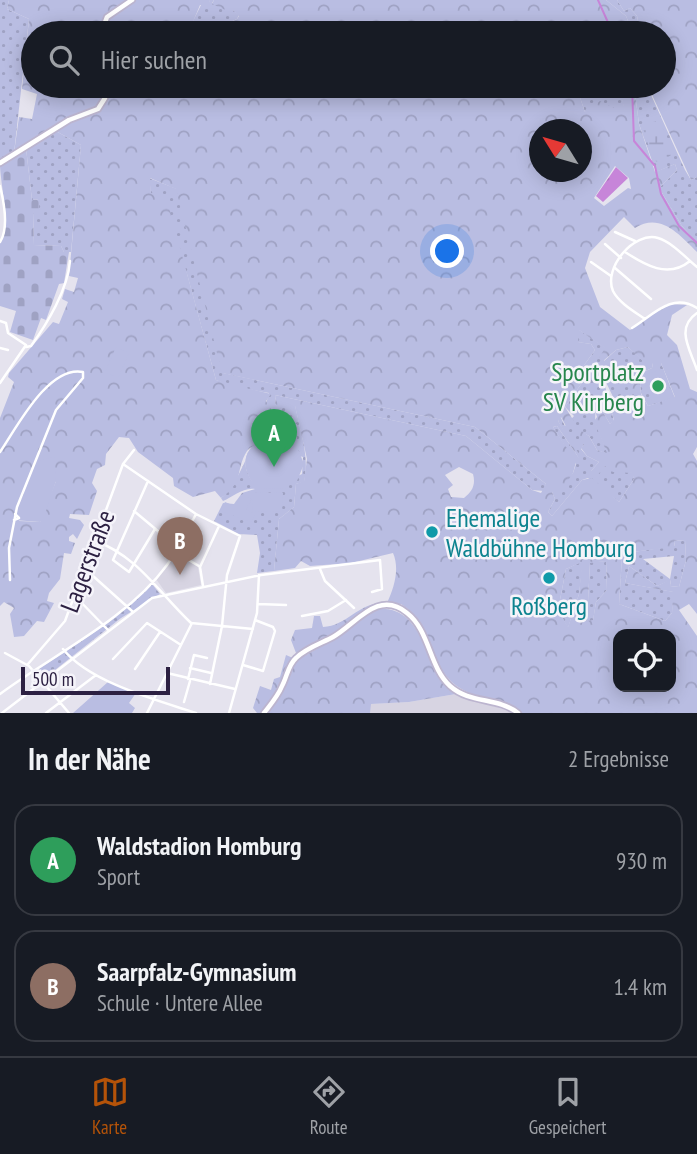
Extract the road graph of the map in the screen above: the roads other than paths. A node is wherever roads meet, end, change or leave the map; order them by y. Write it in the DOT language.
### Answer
graph roads {
  1 [pos="132,0"];
  2 [pos="106,21"];
  3 [pos="105,98"];
  4 [pos="0,163"];
  5 [pos="0,186"];
  6 [pos="615,232"];
  7 [pos="635,241"];
  8 [pos="0,242"];
  9 [pos="605,244"];
  10 [pos="625,253"];
  11 [pos="621,258"];
  12 [pos="70,261"];
  13 [pos="690,261"];
  14 [pos="591,262"];
  15 [pos="697,267"];
  16 [pos="615,268"];
  17 [pos="611,276"];
  18 [pos="651,299"];
  19 [pos="697,311"];
  20 [pos="645,319"];
  21 [pos="0,320"];
  22 [pos="632,328"];
  23 [pos="26,347"];
  24 [pos="0,348"];
  25 [pos="8,351"];
  26 [pos="697,370"];
  27 [pos="0,383"];
  28 [pos="134,450"];
  29 [pos="0,452"];
  30 [pos="123,464"];
  31 [pos="149,481"];
  32 [pos="134,511"];
  33 [pos="196,514"];
  34 [pos="219,526"];
  35 [pos="155,529"];
  36 [pos="94,540"];
  37 [pos="178,547"];
  38 [pos="117,550"];
  39 [pos="175,552"];
  40 [pos="135,564"];
  41 [pos="200,567"];
  42 [pos="83,568"];
  43 [pos="320,569"];
  44 [pos="259,575"];
  45 [pos="10,580"];
  46 [pos="154,580"];
  47 [pos="227,581"];
  48 [pos="203,586"];
  49 [pos="372,592"];
  50 [pos="74,594"];
  51 [pos="164,594"];
  52 [pos="346,600"];
  53 [pos="258,604"];
  54 [pos="286,605"];
  55 [pos="126,606"];
  56 [pos="354,608"];
  57 [pos="132,611"];
  58 [pos="302,616"];
  59 [pos="255,621"];
  60 [pos="192,623"];
  61 [pos="103,625"];
  62 [pos="222,626"];
  63 [pos="253,629"];
  64 [pos="108,630"];
  65 [pos="160,632"];
  66 [pos="181,645"];
  67 [pos="63,649"];
  68 [pos="5,653"];
  69 [pos="207,658"];
  70 [pos="113,659"];
  71 [pos="71,660"];
  72 [pos="28,664"];
  73 [pos="243,665"];
  74 [pos="191,668"];
  75 [pos="135,669"];
  76 [pos="33,671"];
  77 [pos="167,673"];
  78 [pos="212,673"];
  79 [pos="96,674"];
  80 [pos="189,680"];
  81 [pos="41,683"];
  82 [pos="210,684"];
  83 [pos="235,690"];
  84 [pos="0,695"];
  85 [pos="154,699"];
  86 [pos="184,702"];
  87 [pos="59,703"];
  88 [pos="181,711"];
  89 [pos="2,713"];
  90 [pos="46,713"];
  91 [pos="69,713"];
  92 [pos="147,713"];
  93 [pos="196,713"];
  94 [pos="229,713"];
  95 [pos="264,713"];
  96 [pos="519,713"];
  1 -- 2 [label="street"];
  3 -- 4 [label="street"];
  5 -- 8 [label="street"];
  6 -- 7 [label="street"];
  7 -- 10 [label="street"];
  7 -- 13 [label="street"];
  9 -- 11 [label="street"];
  10 -- 11 [label="street"];
  10 -- 13 [label="street"];
  11 -- 16 [label="street"];
  12 -- 23 [label="street"];
  13 -- 15 [label="street"];
  14 -- 17 [label="street"];
  16 -- 17 [label="street"];
  16 -- 18 [label="street"];
  17 -- 20 [label="street"];
  19 -- 20 [label="street"];
  19 -- 26 [label="street"];
  20 -- 22 [label="street"];
  21 -- 23 [label="street"];
  23 -- 27 [label="street"];
  24 -- 25 [label="street"];
  28 -- 30 [label="street, Lagerstraße"];
  29 -- 45 [label="street"];
  30 -- 31 [label="street"];
  30 -- 36 [label="street, Lagerstraße"];
  31 -- 32 [label="street"];
  31 -- 33 [label="street"];
  32 -- 35 [label="street"];
  32 -- 38 [label="street"];
  33 -- 34 [label="street"];
  33 -- 37 [label="street"];
  34 -- 41 [label="street"];
  34 -- 47 [label="street"];
  35 -- 37 [label="street"];
  35 -- 40 [label="street"];
  36 -- 38 [label="street"];
  36 -- 42 [label="street, Lagerstraße"];
  37 -- 39 [label="street"];
  38 -- 40 [label="street"];
  38 -- 40 [label="street"];
  39 -- 41 [label="street"];
  39 -- 46 [label="street"];
  40 -- 46 [label="street"];
  41 -- 48 [label="street"];
  42 -- 50 [label="street, Lagerstraße"];
  42 -- 55 [label="street"];
  43 -- 44 [label="street"];
  43 -- 49 [label="street"];
  43 -- 52 [label="street"];
  44 -- 47 [label="street"];
  44 -- 53 [label="street"];
  46 -- 51 [label="street"];
  46 -- 55 [label="street"];
  47 -- 48 [label="street"];
  47 -- 62 [label="street"];
  48 -- 51 [label="street"];
  50 -- 61 [label="street"];
  50 -- 72 [label="street, Lagerstraße"];
  51 -- 57 [label="street"];
  51 -- 60 [label="street"];
  52 -- 56 [label="street"];
  52 -- 58 [label="street"];
  53 -- 54 [label="street"];
  53 -- 59 [label="street"];
  55 -- 57 [label="street"];
  55 -- 61 [label="street"];
  57 -- 64 [label="street"];
  59 -- 63 [label="street"];
  59 -- 73 [label="street"];
  60 -- 62 [label="street"];
  60 -- 66 [label="street"];
  61 -- 64 [label="street"];
  61 -- 67 [label="street"];
  62 -- 63 [label="street"];
  62 -- 78 [label="street"];
  63 -- 73 [label="street"];
  64 -- 71 [label="street"];
  65 -- 66 [label="street"];
  65 -- 70 [label="street"];
  65 -- 75 [label="street"];
  66 -- 77 [label="street"];
  67 -- 71 [label="street"];
  67 -- 76 [label="street"];
  68 -- 72 [label="street"];
  69 -- 74 [label="street"];
  71 -- 79 [label="street"];
  71 -- 81 [label="street"];
  72 -- 76 [label="street"];
  73 -- 83 [label="street"];
  74 -- 78 [label="street"];
  74 -- 80 [label="street"];
  76 -- 81 [label="street"];
  76 -- 84 [label="street"];
  77 -- 80 [label="street"];
  77 -- 85 [label="street"];
  78 -- 82 [label="street"];
  79 -- 85 [label="street"];
  79 -- 87 [label="street"];
  80 -- 82 [label="street"];
  80 -- 86 [label="street"];
  81 -- 87 [label="street"];
  81 -- 89 [label="street"];
  82 -- 83 [label="street"];
  83 -- 94 [label="street"];
  85 -- 88 [label="street"];
  85 -- 92 [label="street"];
  87 -- 90 [label="street"];
  87 -- 91 [label="street"];
  88 -- 93 [label="street"];
  95 -- 96 [label="street"];
}
